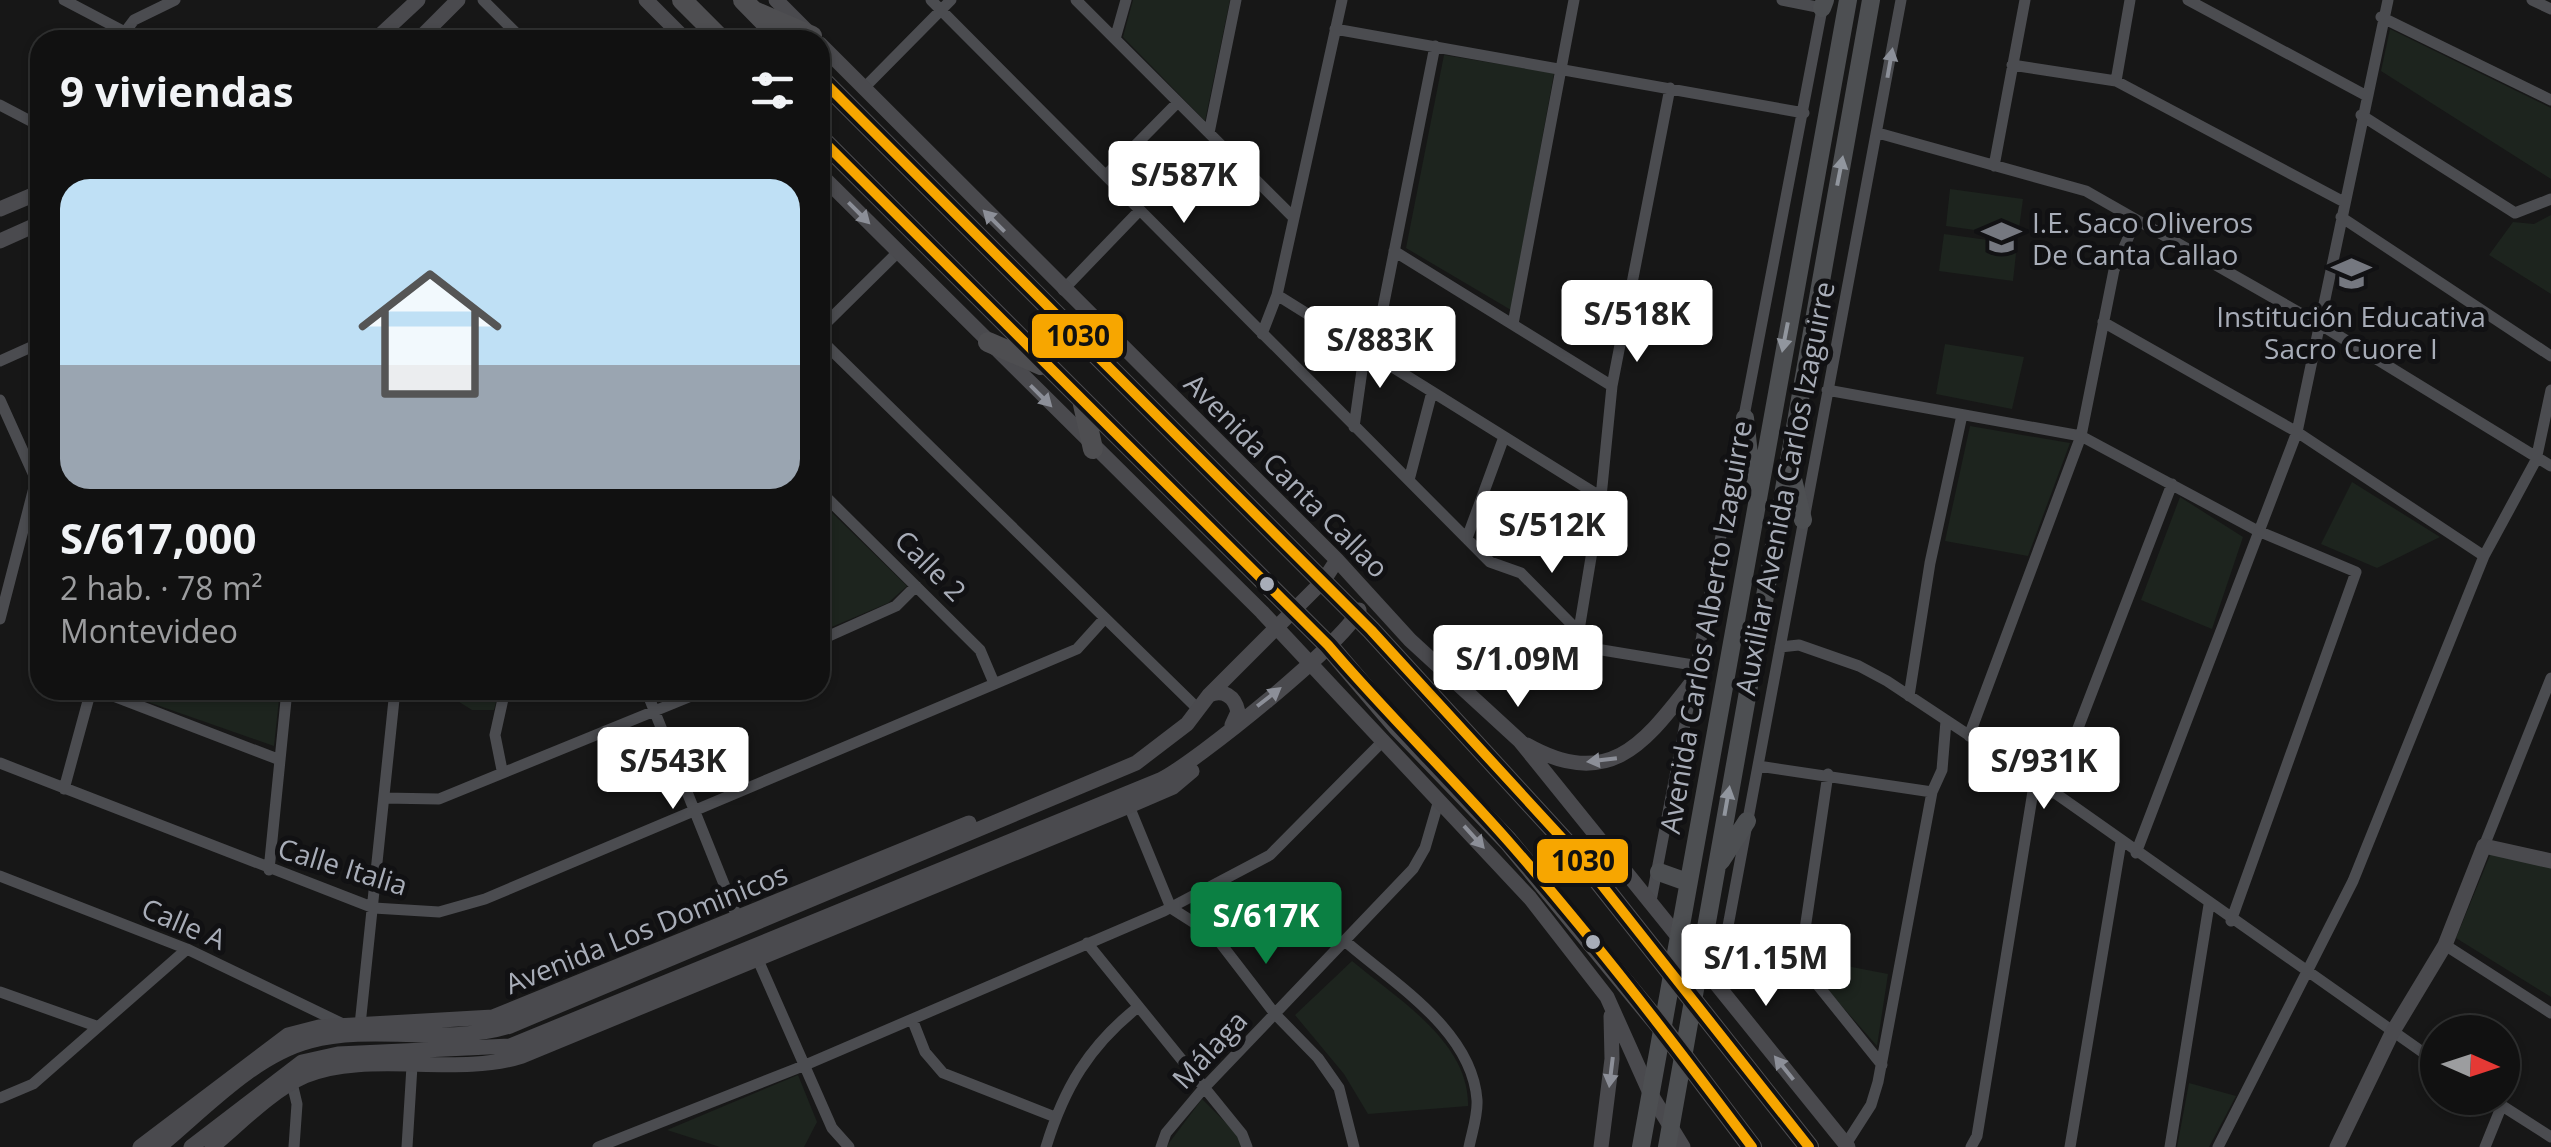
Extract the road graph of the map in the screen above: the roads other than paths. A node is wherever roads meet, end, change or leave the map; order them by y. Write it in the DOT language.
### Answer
graph roads {
  1 [pos="64,0"];
  2 [pos="144,0"];
  3 [pos="174,0"];
  4 [pos="418,0"];
  5 [pos="458,0"];
  6 [pos="483,0"];
  7 [pos="646,0"];
  8 [pos="682,0"];
  9 [pos="776,0"];
  10 [pos="931,0"];
  11 [pos="951,0"];
  12 [pos="1076,0"];
  13 [pos="1126,0"];
  14 [pos="1236,0"];
  15 [pos="1342,0"];
  16 [pos="1574,0"];
  17 [pos="1782,0"];
  18 [pos="1848,0"];
  19 [pos="1872,0"];
  20 [pos="1884,0"];
  21 [pos="1901,0"];
  22 [pos="2025,0"];
  23 [pos="2130,0"];
  24 [pos="2188,0"];
  25 [pos="2388,0"];
  26 [pos="2532,0"];
  27 [pos="1824,3"];
  28 [pos="748,6"];
  29 [pos="2551,9"];
  30 [pos="941,10"];
  31 [pos="2381,17"];
  32 [pos="134,20"];
  33 [pos="1335,28"];
  34 [pos="119,30"];
  35 [pos="125,30"];
  36 [pos="386,30"];
  37 [pos="428,30"];
  38 [pos="513,30"];
  39 [pos="676,30"];
  40 [pos="712,30"];
  41 [pos="772,30"];
  42 [pos="796,30"];
  43 [pos="806,30"];
  44 [pos="1115,40"];
  45 [pos="1864,45"];
  46 [pos="1435,46"];
  47 [pos="830,55"];
  48 [pos="2012,66"];
  49 [pos="1561,69"];
  50 [pos="2116,82"];
  51 [pos="830,88"];
  52 [pos="1670,88"];
  53 [pos="863,89"];
  54 [pos="2365,95"];
  55 [pos="2551,100"];
  56 [pos="1178,102"];
  57 [pos="0,104"];
  58 [pos="1804,113"];
  59 [pos="2361,115"];
  60 [pos="30,120"];
  61 [pos="1209,134"];
  62 [pos="1878,134"];
  63 [pos="830,148"];
  64 [pos="1994,166"];
  65 [pos="1106,175"];
  66 [pos="830,184"];
  67 [pos="30,196"];
  68 [pos="2551,199"];
  69 [pos="2344,202"];
  70 [pos="1811,208"];
  71 [pos="0,210"];
  72 [pos="1139,211"];
  73 [pos="1832,212"];
  74 [pos="1294,218"];
  75 [pos="2341,218"];
  76 [pos="2136,220"];
  77 [pos="30,227"];
  78 [pos="0,240"];
  79 [pos="1394,251"];
  80 [pos="898,252"];
  81 [pos="1063,290"];
  82 [pos="1277,295"];
  83 [pos="830,319"];
  84 [pos="2103,322"];
  85 [pos="1513,324"];
  86 [pos="2321,324"];
  87 [pos="1262,334"];
  88 [pos="988,342"];
  89 [pos="30,348"];
  90 [pos="830,349"];
  91 [pos="1370,351"];
  92 [pos="2551,356"];
  93 [pos="0,361"];
  94 [pos="1053,370"];
  95 [pos="1612,386"];
  96 [pos="1827,390"];
  97 [pos="2551,390"];
  98 [pos="1432,392"];
  99 [pos="1082,398"];
  100 [pos="0,400"];
  101 [pos="1962,415"];
  102 [pos="1745,418"];
  103 [pos="1354,427"];
  104 [pos="2297,432"];
  105 [pos="1504,436"];
  106 [pos="2081,436"];
  107 [pos="1093,449"];
  108 [pos="1788,460"];
  109 [pos="2536,460"];
  110 [pos="30,464"];
  111 [pos="2551,466"];
  112 [pos="1409,480"];
  113 [pos="2172,484"];
  114 [pos="1602,498"];
  115 [pos="830,501"];
  116 [pos="1755,504"];
  117 [pos="30,510"];
  118 [pos="1803,520"];
  119 [pos="2258,530"];
  120 [pos="1467,538"];
  121 [pos="2484,556"];
  122 [pos="1338,560"];
  123 [pos="1324,580"];
  124 [pos="916,586"];
  125 [pos="1366,592"];
  126 [pos="1294,609"];
  127 [pos="1358,616"];
  128 [pos="1105,618"];
  129 [pos="0,620"];
  130 [pos="1276,627"];
  131 [pos="830,636"];
  132 [pos="1578,636"];
  133 [pos="1328,645"];
  134 [pos="1780,647"];
  135 [pos="1310,663"];
  136 [pos="1698,671"];
  137 [pos="2551,678"];
  138 [pos="994,683"];
  139 [pos="1209,695"];
  140 [pos="1909,696"];
  141 [pos="91,700"];
  142 [pos="121,700"];
  143 [pos="286,700"];
  144 [pos="394,700"];
  145 [pos="503,700"];
  146 [pos="650,700"];
  147 [pos="683,700"];
  148 [pos="1198,709"];
  149 [pos="655,712"];
  150 [pos="1946,721"];
  151 [pos="1232,726"];
  152 [pos="1179,731"];
  153 [pos="1969,736"];
  154 [pos="1384,740"];
  155 [pos="1520,742"];
  156 [pos="1208,750"];
  157 [pos="280,760"];
  158 [pos="0,763"];
  159 [pos="1758,766"];
  160 [pos="502,770"];
  161 [pos="1828,774"];
  162 [pos="2034,779"];
  163 [pos="64,788"];
  164 [pos="1932,792"];
  165 [pos="2053,793"];
  166 [pos="384,798"];
  167 [pos="1439,800"];
  168 [pos="1129,806"];
  169 [pos="695,810"];
  170 [pos="1747,821"];
  171 [pos="2121,842"];
  172 [pos="2484,846"];
  173 [pos="2136,852"];
  174 [pos="2551,861"];
  175 [pos="269,870"];
  176 [pos="1715,870"];
  177 [pos="1659,872"];
  178 [pos="0,876"];
  179 [pos="1687,882"];
  180 [pos="1652,901"];
  181 [pos="2208,905"];
  182 [pos="374,908"];
  183 [pos="1171,908"];
  184 [pos="738,918"];
  185 [pos="2231,921"];
  186 [pos="1678,934"];
  187 [pos="1345,941"];
  188 [pos="1087,943"];
  189 [pos="2445,944"];
  190 [pos="186,949"];
  191 [pos="758,960"];
  192 [pos="1698,960"];
  193 [pos="1671,972"];
  194 [pos="2304,973"];
  195 [pos="1717,984"];
  196 [pos="0,992"];
  197 [pos="1608,997"];
  198 [pos="1691,1000"];
  199 [pos="525,1004"];
  200 [pos="561,1004"];
  201 [pos="1138,1007"];
  202 [pos="2551,1013"];
  203 [pos="1275,1014"];
  204 [pos="912,1019"];
  205 [pos="352,1025"];
  206 [pos="96,1026"];
  207 [pos="1662,1028"];
  208 [pos="2392,1034"];
  209 [pos="470,1050"];
  210 [pos="2420,1052"];
  211 [pos="1682,1056"];
  212 [pos="449,1064"];
  213 [pos="1882,1065"];
  214 [pos="412,1066"];
  215 [pos="803,1066"];
  216 [pos="239,1082"];
  217 [pos="292,1083"];
  218 [pos="1203,1089"];
  219 [pos="210,1092"];
  220 [pos="1650,1093"];
  221 [pos="0,1098"];
  222 [pos="2498,1115"];
  223 [pos="2517,1115"];
  224 [pos="1055,1117"];
  225 [pos="1667,1138"];
  226 [pos="2551,1138"];
  227 [pos="1974,1141"];
  228 [pos="1847,1146"];
  229 [pos="140,1147"];
  230 [pos="159,1147"];
  231 [pos="192,1147"];
  232 [pos="212,1147"];
  233 [pos="294,1147"];
  234 [pos="407,1147"];
  235 [pos="598,1147"];
  236 [pos="849,1147"];
  237 [pos="1046,1147"];
  238 [pos="1161,1147"];
  239 [pos="1247,1147"];
  240 [pos="1354,1147"];
  241 [pos="1470,1147"];
  242 [pos="1600,1147"];
  243 [pos="1641,1147"];
  244 [pos="1682,1147"];
  245 [pos="1752,1147"];
  246 [pos="1808,1147"];
  247 [pos="1987,1147"];
  248 [pos="2070,1147"];
  249 [pos="2170,1147"];
  250 [pos="2218,1147"];
  251 [pos="2337,1147"];
  252 [pos="2484,1147"];
  1 -- 34 [label="street"];
  2 -- 32 [label="street"];
  3 -- 32 [label="street"];
  4 -- 36 [label="main road"];
  5 -- 37 [label="main road"];
  6 -- 38 [label="street"];
  7 -- 39 [label="main road"];
  8 -- 40 [label="highway"];
  9 -- 43 [label="main road, Avenida Canta Callao"];
  10 -- 30 [label="street"];
  11 -- 30 [label="street"];
  12 -- 44 [label="street"];
  13 -- 44 [label="street"];
  14 -- 61 [label="street"];
  15 -- 33 [label="street"];
  16 -- 49 [label="street"];
  17 -- 27 [label="street"];
  18 -- 70 [label="main road, Avenida Carlos Alberto Izaguirre"];
  19 -- 45 [label="main road, Avenida Carlos Alberto Izaguirre"];
  20 -- 45 [label="main road"];
  62 -- 21 [label="street, Auxiliar Avenida Carlos Izaguirre, one-way"];
  22 -- 48 [label="street"];
  23 -- 50 [label="street"];
  24 -- 54 [label="street"];
  25 -- 31 [label="street"];
  26 -- 29 [label="street"];
  27 -- 58 [label="street, Auxiliar Avenida Carlos Izaguirre"];
  28 -- 41 [label="highway"];
  28 -- 42 [label="highway"];
  30 -- 53 [label="street"];
  30 -- 65 [label="street"];
  31 -- 54 [label="street"];
  31 -- 55 [label="street"];
  32 -- 35 [label="street"];
  33 -- 46 [label="street"];
  33 -- 74 [label="street"];
  44 -- 56 [label="street"];
  73 -- 45 [label="main road, Avenida Carlos Alberto Izaguirre, one-way"];
  46 -- 49 [label="street"];
  46 -- 79 [label="street"];
  47 -- 53 [label="main road, Avenida Canta Callao"];
  48 -- 50 [label="street"];
  48 -- 64 [label="street"];
  49 -- 52 [label="street"];
  49 -- 85 [label="street"];
  50 -- 69 [label="street"];
  51 -- 123 [label="highway, Avenida Canta Callao"];
  52 -- 58 [label="street"];
  52 -- 95 [label="street"];
  81 -- 53 [label="main road, Avenida Canta Callao, one-way"];
  54 -- 59 [label="street"];
  56 -- 61 [label="street"];
  56 -- 65 [label="street"];
  57 -- 60 [label="street"];
  58 -- 102 [label="street, Auxiliar Avenida Carlos Izaguirre"];
  59 -- 68 [label="street"];
  59 -- 69 [label="street"];
  61 -- 74 [label="street"];
  62 -- 64 [label="street"];
  62 -- 96 [label="street, Auxiliar Avenida Carlos Izaguirre"];
  63 -- 94 [label="highway"];
  64 -- 76 [label="street"];
  65 -- 72 [label="street"];
  66 -- 80 [label="main road, one-way"];
  67 -- 71 [label="main road"];
  69 -- 75 [label="street"];
  70 -- 73 [label="main road"];
  70 -- 116 [label="main road, Avenida Carlos Alberto Izaguirre, one-way"];
  72 -- 81 [label="street"];
  72 -- 87 [label="street"];
  73 -- 108 [label="main road, Avenida Carlos Alberto Izaguirre"];
  74 -- 82 [label="street"];
  75 -- 86 [label="street"];
  75 -- 92 [label="street"];
  76 -- 84 [label="street"];
  76 -- 86 [label="street"];
  77 -- 78 [label="main road"];
  79 -- 85 [label="street"];
  79 -- 91 [label="street"];
  80 -- 83 [label="street"];
  80 -- 88 [label="main road"];
  81 -- 122 [label="main road, Avenida Canta Callao"];
  82 -- 87 [label="street"];
  82 -- 91 [label="street"];
  84 -- 104 [label="street"];
  84 -- 106 [label="street"];
  85 -- 95 [label="street"];
  86 -- 104 [label="street"];
  86 -- 109 [label="street"];
  87 -- 103 [label="street"];
  88 -- 94 [label="highway"];
  88 -- 107 [label="main road, one-way"];
  89 -- 93 [label="street"];
  90 -- 128 [label="street"];
  91 -- 98 [label="street"];
  91 -- 103 [label="street"];
  94 -- 99 [label="highway"];
  95 -- 114 [label="street"];
  96 -- 101 [label="street"];
  96 -- 118 [label="street, Auxiliar Avenida Carlos Izaguirre"];
  97 -- 109 [label="street"];
  98 -- 105 [label="street"];
  98 -- 112 [label="street"];
  99 -- 107 [label="highway"];
  99 -- 126 [label="highway"];
  100 -- 110 [label="street"];
  101 -- 106 [label="street"];
  101 -- 140 [label="street"];
  102 -- 116 [label="main road"];
  102 -- 136 [label="street, Auxiliar Avenida Carlos Izaguirre"];
  103 -- 112 [label="street"];
  104 -- 119 [label="street"];
  104 -- 121 [label="street"];
  105 -- 114 [label="street"];
  105 -- 120 [label="street"];
  106 -- 113 [label="street"];
  106 -- 153 [label="street"];
  107 -- 130 [label="main road"];
  108 -- 118 [label="main road"];
  176 -- 108 [label="main road, Avenida Carlos Alberto Izaguirre, one-way"];
  109 -- 111 [label="street"];
  109 -- 121 [label="street"];
  112 -- 120 [label="street"];
  113 -- 119 [label="street"];
  113 -- 165 [label="street"];
  114 -- 132 [label="street"];
  115 -- 124 [label="street, Calle 2"];
  116 -- 179 [label="main road, Avenida Carlos Alberto Izaguirre"];
  117 -- 129 [label="street"];
  118 -- 134 [label="street, Auxiliar Avenida Carlos Izaguirre"];
  119 -- 173 [label="street"];
  119 -- 185 [label="street"];
  120 -- 132 [label="street"];
  121 -- 194 [label="street"];
  122 -- 123 [label="main road, Avenida Los Dominicos"];
  122 -- 125 [label="main road, Avenida Canta Callao"];
  123 -- 126 [label="main road, Avenida Los Dominicos"];
  123 -- 127 [label="highway, Avenida Canta Callao"];
  124 -- 131 [label="street"];
  124 -- 138 [label="street, Calle 2"];
  125 -- 127 [label="main road, Avenida Los Dominicos"];
  125 -- 155 [label="main road, Avenida Canta Callao"];
  126 -- 130 [label="main road, Avenida Los Dominicos"];
  126 -- 133 [label="highway"];
  127 -- 133 [label="main road, Avenida Los Dominicos"];
  127 -- 193 [label="highway, Avenida Canta Callao"];
  128 -- 138 [label="street, Calle Italia"];
  128 -- 148 [label="street"];
  130 -- 135 [label="main road"];
  130 -- 139 [label="main road, Avenida Los Dominicos"];
  132 -- 136 [label="street"];
  133 -- 135 [label="main road, Avenida Los Dominicos"];
  133 -- 207 [label="highway"];
  134 -- 140 [label="street"];
  134 -- 159 [label="street, Auxiliar Avenida Carlos Izaguirre"];
  151 -- 135 [label="main road, Avenida Los Dominicos, one-way"];
  135 -- 154 [label="main road"];
  136 -- 155 [label="main road, one-way"];
  136 -- 177 [label="street, Auxiliar Avenida Carlos Izaguirre"];
  137 -- 172 [label="street"];
  138 -- 169 [label="street, Calle Italia"];
  139 -- 148 [label="main road, Avenida Los Dominicos"];
  139 -- 151 [label="main road"];
  140 -- 150 [label="street"];
  141 -- 163 [label="street"];
  142 -- 157 [label="street"];
  143 -- 157 [label="street"];
  144 -- 166 [label="street"];
  145 -- 160 [label="street"];
  146 -- 149 [label="street"];
  147 -- 149 [label="street"];
  148 -- 152 [label="main road, Avenida Los Dominicos"];
  149 -- 160 [label="street"];
  149 -- 169 [label="street"];
  150 -- 153 [label="street"];
  150 -- 164 [label="street"];
  151 -- 156 [label="main road, Avenida Los Dominicos"];
  152 -- 184 [label="main road, Avenida Los Dominicos"];
  152 -- 200 [label="main road, Avenida Los Dominicos"];
  153 -- 162 [label="street"];
  154 -- 167 [label="main road"];
  154 -- 183 [label="street"];
  155 -- 180 [label="main road, Avenida Canta Callao"];
  156 -- 168 [label="main road, Avenida Los Dominicos"];
  156 -- 209 [label="main road, Avenida Los Dominicos"];
  157 -- 175 [label="street"];
  158 -- 163 [label="street, Calle Italia"];
  159 -- 161 [label="street"];
  159 -- 170 [label="street, Auxiliar Avenida Carlos Izaguirre"];
  160 -- 166 [label="street"];
  161 -- 164 [label="street"];
  161 -- 213 [label="street"];
  162 -- 165 [label="street"];
  162 -- 227 [label="street"];
  163 -- 175 [label="street, Calle Italia"];
  164 -- 213 [label="street"];
  165 -- 171 [label="street"];
  166 -- 182 [label="street"];
  167 -- 187 [label="street, Málaga"];
  167 -- 197 [label="main road, one-way"];
  168 -- 183 [label="street"];
  168 -- 191 [label="main road, Avenida Los Dominicos"];
  169 -- 182 [label="street, Calle Italia"];
  169 -- 184 [label="street"];
  170 -- 176 [label="main road"];
  170 -- 195 [label="street, Auxiliar Avenida Carlos Izaguirre"];
  171 -- 173 [label="street"];
  171 -- 248 [label="street"];
  172 -- 174 [label="main road"];
  172 -- 189 [label="main road"];
  173 -- 181 [label="street"];
  175 -- 182 [label="street, Calle Italia"];
  176 -- 192 [label="main road, Avenida Carlos Alberto Izaguirre"];
  177 -- 179 [label="main road"];
  177 -- 180 [label="street, Auxiliar Avenida Carlos Izaguirre"];
  178 -- 190 [label="street, Calle A"];
  179 -- 186 [label="main road, Avenida Carlos Alberto Izaguirre"];
  180 -- 186 [label="main road, Avenida Canta Callao"];
  181 -- 185 [label="street"];
  181 -- 249 [label="street"];
  182 -- 205 [label="street"];
  183 -- 188 [label="street"];
  183 -- 203 [label="street"];
  184 -- 199 [label="main road, Avenida Los Dominicos"];
  185 -- 194 [label="street"];
  186 -- 192 [label="main road, Avenida Canta Callao"];
  186 -- 193 [label="main road, Avenida Carlos Alberto Izaguirre"];
  187 -- 203 [label="street, Málaga"];
  187 -- 241 [label="street"];
  188 -- 201 [label="street"];
  188 -- 204 [label="street"];
  189 -- 202 [label="street"];
  189 -- 208 [label="main road"];
  190 -- 205 [label="street, Calle A"];
  190 -- 206 [label="street"];
  191 -- 212 [label="main road, Avenida Los Dominicos"];
  191 -- 215 [label="street"];
  192 -- 195 [label="main road, Avenida Canta Callao"];
  192 -- 198 [label="main road, Avenida Carlos Alberto Izaguirre"];
  193 -- 198 [label="highway, Avenida Canta Callao"];
  193 -- 207 [label="main road, Avenida Carlos Alberto Izaguirre"];
  194 -- 208 [label="street"];
  194 -- 250 [label="street"];
  228 -- 195 [label="main road, Avenida Canta Callao, one-way"];
  196 -- 206 [label="street"];
  197 -- 220 [label="main road"];
  197 -- 242 [label="main road, one-way"];
  198 -- 211 [label="main road, Avenida Carlos Alberto Izaguirre"];
  198 -- 246 [label="highway, Avenida Canta Callao"];
  199 -- 200 [label="main road"];
  199 -- 205 [label="main road, Avenida Los Dominicos"];
  200 -- 216 [label="main road, Avenida Los Dominicos"];
  201 -- 218 [label="street"];
  201 -- 224 [label="street"];
  203 -- 218 [label="street, Málaga"];
  203 -- 240 [label="street"];
  204 -- 215 [label="street"];
  204 -- 224 [label="street"];
  205 -- 219 [label="main road, Avenida Los Dominicos"];
  206 -- 221 [label="street"];
  207 -- 211 [label="highway"];
  207 -- 220 [label="main road, Avenida Carlos Alberto Izaguirre"];
  208 -- 210 [label="street"];
  208 -- 251 [label="main road"];
  209 -- 212 [label="main road"];
  209 -- 231 [label="main road, Avenida Los Dominicos"];
  211 -- 225 [label="main road, Avenida Carlos Alberto Izaguirre"];
  211 -- 245 [label="highway"];
  212 -- 214 [label="main road, Avenida Los Dominicos"];
  213 -- 228 [label="street"];
  214 -- 217 [label="main road, Avenida Los Dominicos"];
  214 -- 234 [label="street"];
  215 -- 235 [label="street"];
  215 -- 236 [label="street"];
  216 -- 219 [label="main road"];
  216 -- 230 [label="main road, Avenida Los Dominicos"];
  217 -- 232 [label="main road, Avenida Los Dominicos"];
  217 -- 233 [label="street"];
  218 -- 238 [label="street, Málaga"];
  218 -- 239 [label="street"];
  219 -- 229 [label="main road, Avenida Los Dominicos"];
  220 -- 225 [label="main road"];
  220 -- 243 [label="main road, Avenida Carlos Alberto Izaguirre"];
  222 -- 252 [label="street"];
  223 -- 226 [label="street"];
  224 -- 237 [label="street"];
  225 -- 244 [label="main road"];
  227 -- 247 [label="street"];
}
